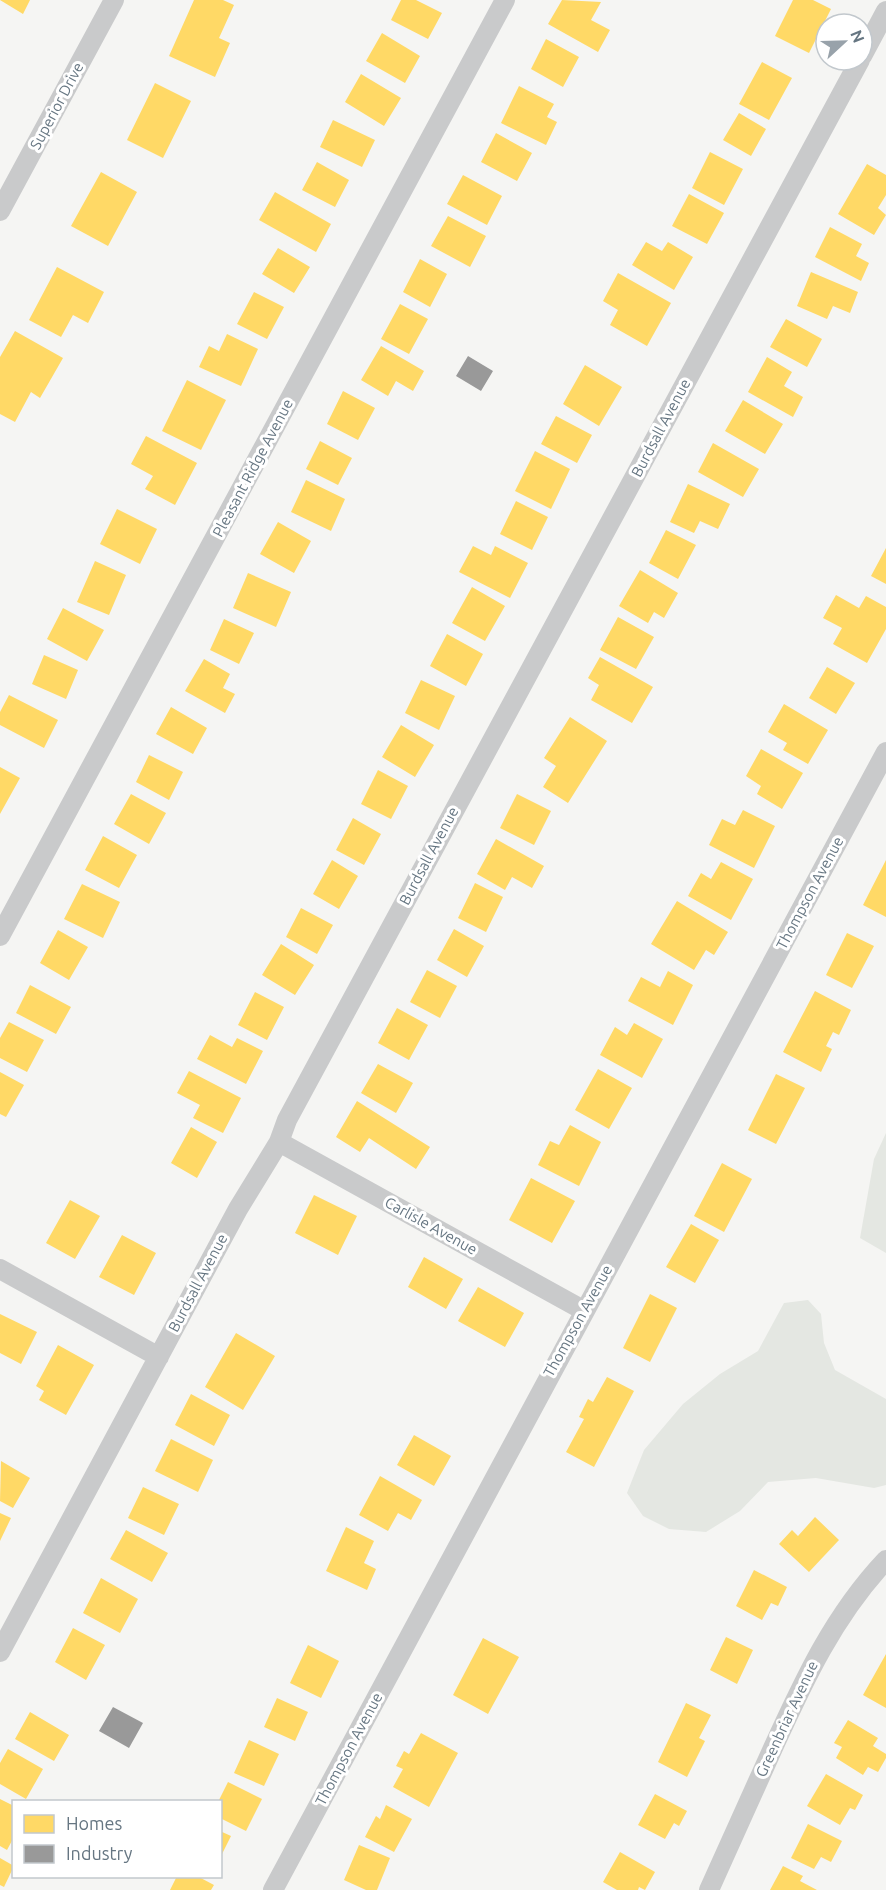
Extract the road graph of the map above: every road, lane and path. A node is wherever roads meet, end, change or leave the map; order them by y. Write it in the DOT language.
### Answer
graph roads {
  1 [pos="114,0"];
  2 [pos="505,0"];
  3 [pos="886,11"];
  4 [pos="874,34"];
  5 [pos="854,72"];
  6 [pos="0,211"];
  7 [pos="886,752"];
  8 [pos="0,936"];
  9 [pos="279,1142"];
  10 [pos="0,1269"];
  11 [pos="584,1310"];
  12 [pos="159,1357"];
  13 [pos="886,1560"];
  14 [pos="0,1652"];
  15 [pos="273,1890"];
  16 [pos="709,1890"];
  1 -- 6 [label="street, Superior Drive"];
  2 -- 8 [label="street, Pleasant Ridge Avenue"];
  3 -- 4 [label="street"];
  5 -- 9 [label="street, Burdsall Avenue"];
  7 -- 11 [label="street, Thompson Avenue"];
  9 -- 11 [label="street, Carlisle Avenue"];
  9 -- 12 [label="street, Burdsall Avenue"];
  10 -- 12 [label="street"];
  11 -- 15 [label="street, Thompson Avenue"];
  12 -- 14 [label="street, Burdsall Avenue"];
  13 -- 16 [label="street, Greenbriar Avenue"];
}
